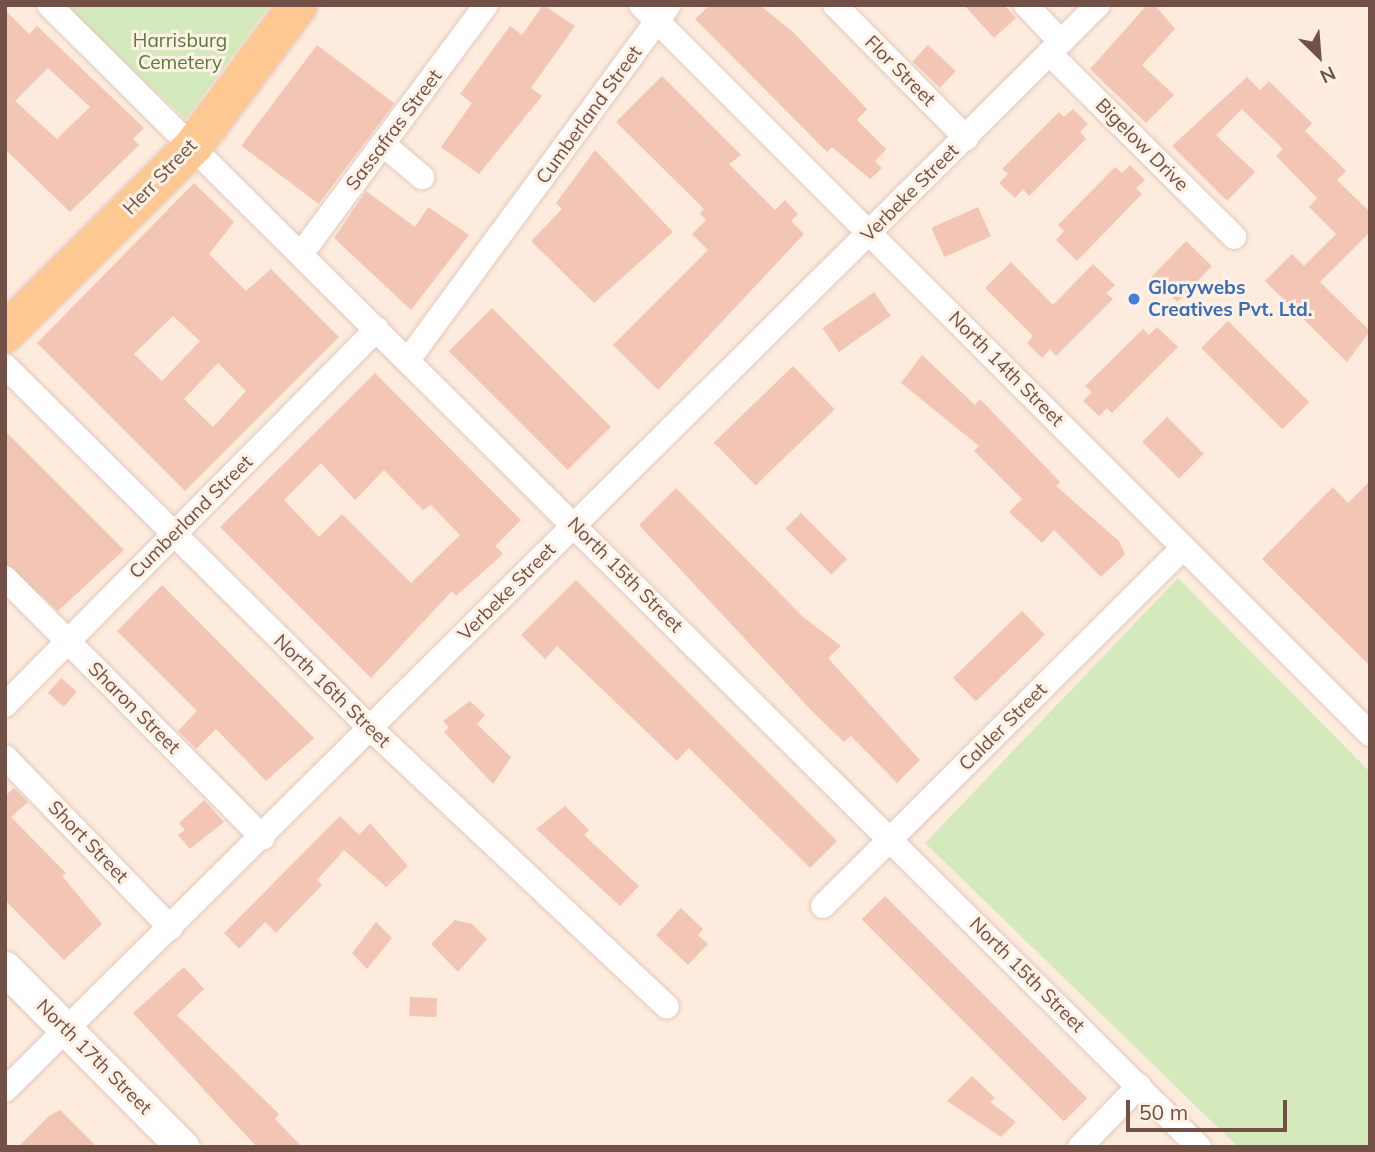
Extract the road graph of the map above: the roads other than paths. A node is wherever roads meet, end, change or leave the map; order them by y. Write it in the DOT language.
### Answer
graph roads {
  1 [pos="49,5"];
  2 [pos="298,5"];
  3 [pos="486,5"];
  4 [pos="835,5"];
  5 [pos="1026,5"];
  6 [pos="1098,5"];
  7 [pos="656,11"];
  8 [pos="1055,48"];
  9 [pos="966,138"];
  10 [pos="194,145"];
  11 [pos="384,145"];
  12 [pos="422,177"];
  13 [pos="870,233"];
  14 [pos="1234,237"];
  15 [pos="301,254"];
  16 [pos="377,329"];
  17 [pos="5,333"];
  18 [pos="408,360"];
  19 [pos="5,366"];
  20 [pos="575,526"];
  21 [pos="172,535"];
  22 [pos="1183,548"];
  23 [pos="5,578"];
  24 [pos="67,642"];
  25 [pos="5,705"];
  26 [pos="370,728"];
  27 [pos="1370,734"];
  28 [pos="5,757"];
  29 [pos="263,838"];
  30 [pos="890,839"];
  31 [pos="823,906"];
  32 [pos="171,928"];
  33 [pos="5,968"];
  34 [pos="667,1007"];
  35 [pos="66,1029"];
  36 [pos="1139,1086"];
  37 [pos="5,1090"];
  38 [pos="183,1147"];
  39 [pos="1080,1147"];
  40 [pos="1199,1147"];
  1 -- 10 [label="street, North 15th Street"];
  2 -- 10 [label="main road, Herr Street"];
  3 -- 11 [label="street, Sassafras Street"];
  4 -- 9 [label="street, Flor Street"];
  5 -- 8 [label="street, Bigelow Drive"];
  6 -- 8 [label="street, Verbeke Street"];
  7 -- 13 [label="street, North 14th Street"];
  7 -- 18 [label="street, Cumberland Street"];
  8 -- 9 [label="street, Verbeke Street"];
  8 -- 14 [label="street, Bigelow Drive"];
  9 -- 13 [label="street, Verbeke Street"];
  10 -- 15 [label="street, North 15th Street"];
  10 -- 17 [label="main road, Herr Street"];
  11 -- 12 [label="street"];
  11 -- 15 [label="street, Sassafras Street"];
  13 -- 20 [label="street, Verbeke Street"];
  13 -- 22 [label="street, North 14th Street"];
  15 -- 16 [label="street, North 15th Street"];
  16 -- 18 [label="street, North 15th Street"];
  16 -- 21 [label="street, Cumberland Street"];
  18 -- 20 [label="street, North 15th Street"];
  19 -- 21 [label="street, North 16th Street"];
  20 -- 26 [label="street, Verbeke Street"];
  20 -- 30 [label="street, North 15th Street"];
  21 -- 24 [label="street, Cumberland Street"];
  21 -- 26 [label="street, North 16th Street"];
  22 -- 27 [label="street, North 14th Street"];
  22 -- 30 [label="street, Calder Street"];
  23 -- 24 [label="street, Sharon Street"];
  24 -- 25 [label="street, Cumberland Street"];
  24 -- 29 [label="street, Sharon Street"];
  26 -- 29 [label="street, Verbeke Street"];
  26 -- 34 [label="street, North 16th Street"];
  28 -- 32 [label="street, Short Street"];
  29 -- 32 [label="street, Verbeke Street"];
  30 -- 31 [label="street, Calder Street"];
  30 -- 36 [label="street, North 15th Street"];
  32 -- 35 [label="street, Verbeke Street"];
  33 -- 35 [label="main road, North 17th Street"];
  35 -- 37 [label="street, Verbeke Street"];
  35 -- 38 [label="main road, North 17th Street"];
  36 -- 39 [label="street"];
  36 -- 40 [label="street, North 15th Street"];
}
